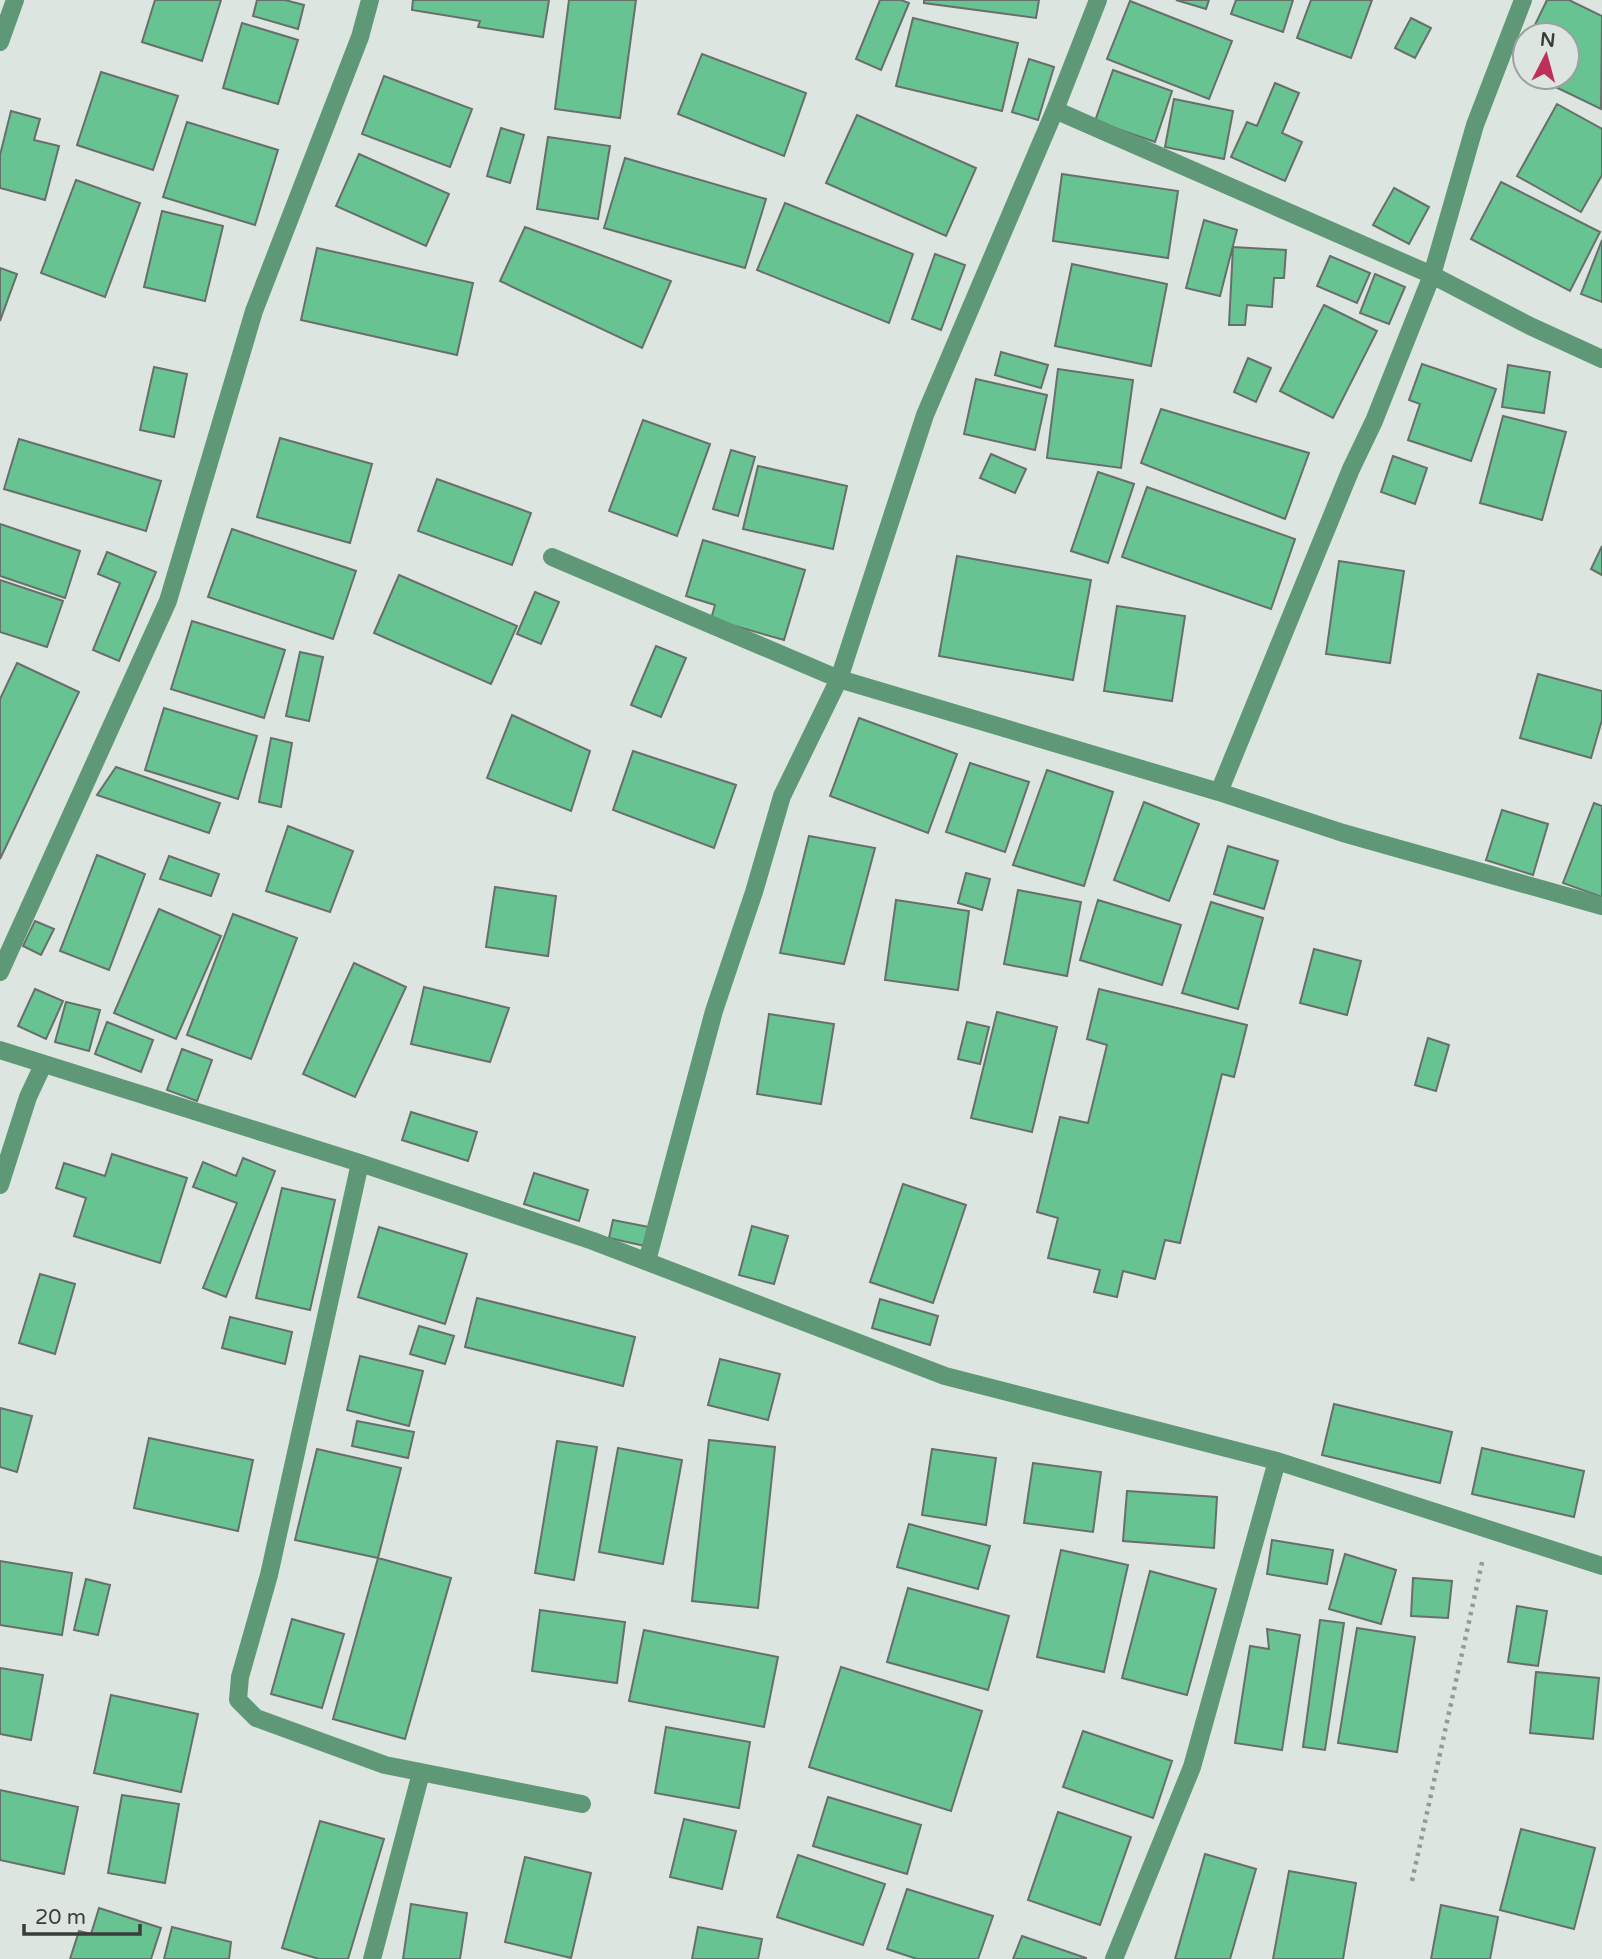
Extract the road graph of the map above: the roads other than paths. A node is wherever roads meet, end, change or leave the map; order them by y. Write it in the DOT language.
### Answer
graph roads {
  1 [pos="15,0"];
  2 [pos="370,0"];
  3 [pos="1098,0"];
  4 [pos="1523,0"];
  5 [pos="0,42"];
  6 [pos="1055,110"];
  7 [pos="1432,275"];
  8 [pos="1602,359"];
  9 [pos="552,557"];
  10 [pos="839,679"];
  11 [pos="1219,792"];
  12 [pos="1602,906"];
  13 [pos="0,972"];
  14 [pos="0,1051"];
  15 [pos="43,1065"];
  16 [pos="360,1163"];
  17 [pos="0,1185"];
  18 [pos="646,1261"];
  19 [pos="1277,1461"];
  20 [pos="1602,1566"];
  21 [pos="421,1773"];
  22 [pos="582,1804"];
  23 [pos="372,1959"];
  24 [pos="1114,1959"];
  1 -- 5 [label="street"];
  2 -- 13 [label="street"];
  3 -- 6 [label="street"];
  4 -- 7 [label="street"];
  6 -- 7 [label="street"];
  6 -- 10 [label="street"];
  7 -- 8 [label="street"];
  7 -- 11 [label="street"];
  9 -- 10 [label="street"];
  10 -- 11 [label="street"];
  10 -- 18 [label="street"];
  11 -- 12 [label="street"];
  14 -- 15 [label="street"];
  15 -- 16 [label="street"];
  15 -- 17 [label="street"];
  16 -- 18 [label="street"];
  16 -- 21 [label="street"];
  18 -- 19 [label="street"];
  19 -- 20 [label="street"];
  19 -- 24 [label="street"];
  21 -- 22 [label="street"];
  21 -- 23 [label="street"];
}
